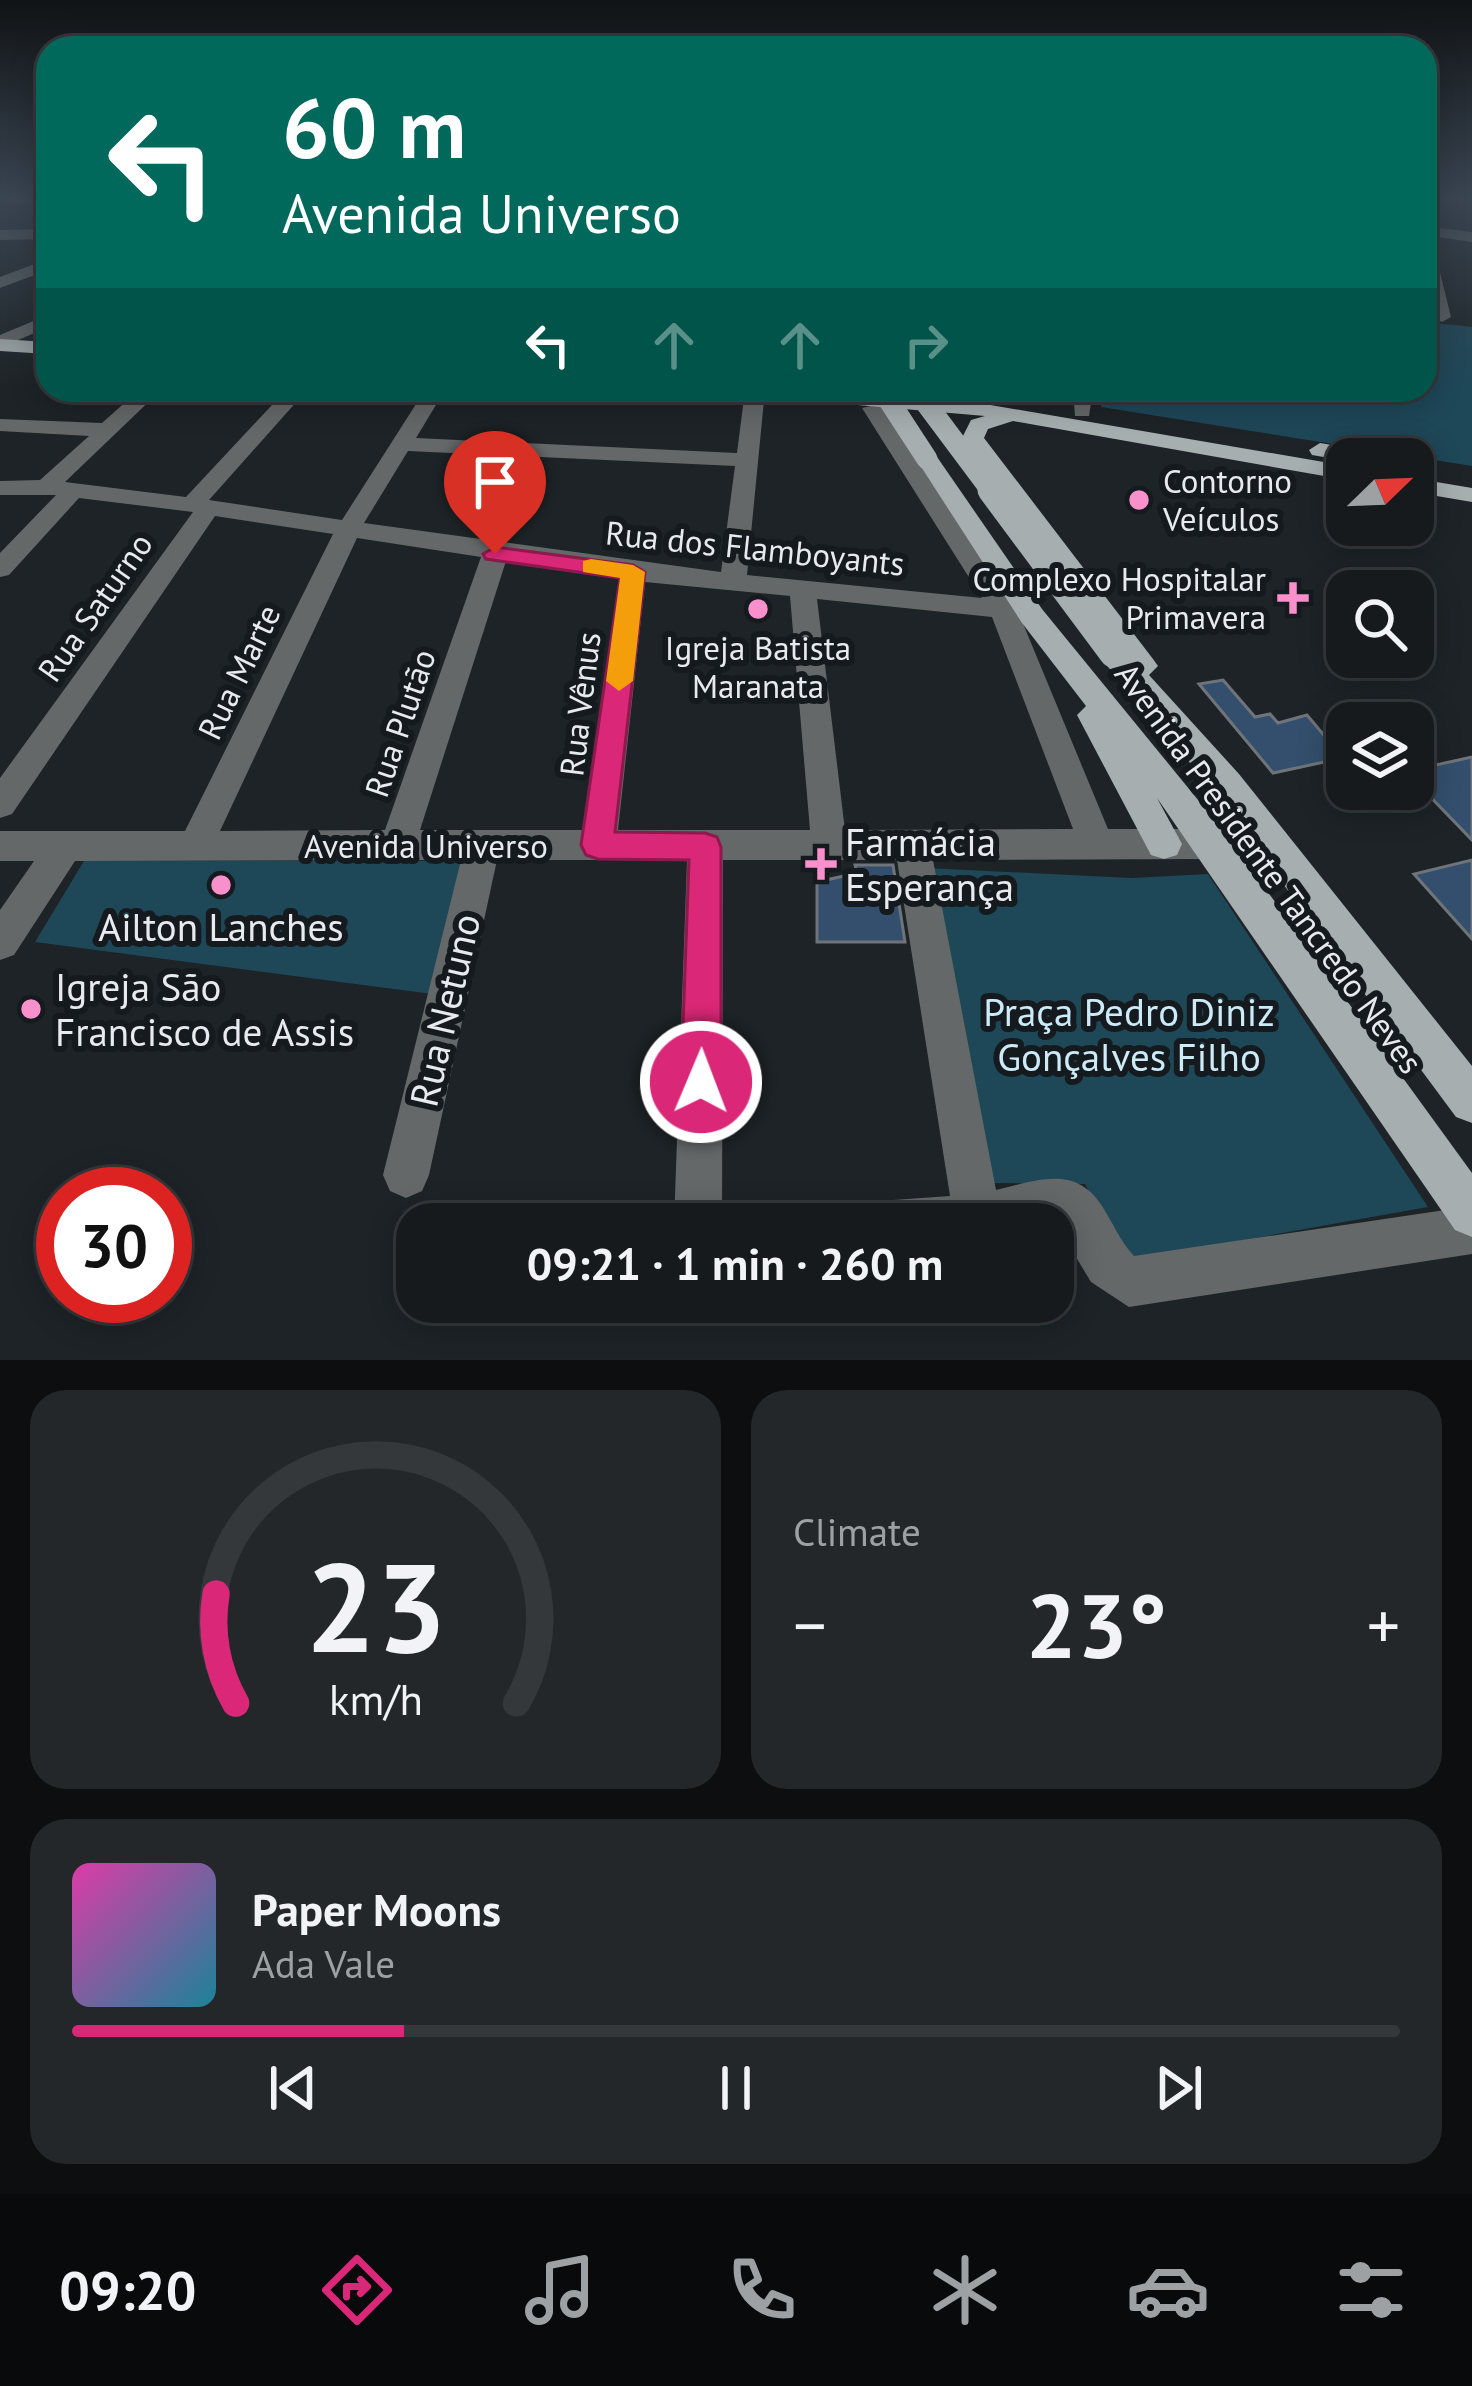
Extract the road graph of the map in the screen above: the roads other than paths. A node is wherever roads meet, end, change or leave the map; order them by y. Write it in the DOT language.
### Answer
graph roads {
  1 [pos="36,268"];
  2 [pos="6,278"];
  3 [pos="36,326"];
  4 [pos="0,344"];
  5 [pos="36,347"];
  6 [pos="0,356"];
  7 [pos="36,358"];
  8 [pos="138,402"];
  9 [pos="287,402"];
  10 [pos="427,402"];
  11 [pos="752,402"];
  12 [pos="876,402"];
  13 [pos="878,402"];
  14 [pos="907,402"];
  15 [pos="925,402"];
  16 [pos="1086,402"];
  17 [pos="1015,415"];
  18 [pos="0,425"];
  19 [pos="109,430"];
  20 [pos="1177,435"];
  21 [pos="401,444"];
  22 [pos="1326,453"];
  23 [pos="746,460"];
  24 [pos="1326,468"];
  25 [pos="1434,470"];
  26 [pos="1472,476"];
  27 [pos="0,488"];
  28 [pos="1434,488"];
  29 [pos="58,490"];
  30 [pos="1472,495"];
  31 [pos="199,508"];
  32 [pos="349,528"];
  33 [pos="495,554"];
  34 [pos="0,568"];
  35 [pos="633,572"];
  36 [pos="733,584"];
  37 [pos="803,592"];
  38 [pos="1003,609"];
  39 [pos="1058,652"];
  40 [pos="1227,783"];
  41 [pos="0,804"];
  42 [pos="1164,844"];
  43 [pos="1212,844"];
  44 [pos="483,845"];
  45 [pos="598,845"];
  46 [pos="1097,845"];
  47 [pos="0,846"];
  48 [pos="65,846"];
  49 [pos="397,846"];
  50 [pos="914,846"];
  51 [pos="705,847"];
  52 [pos="829,847"];
  53 [pos="194,848"];
  54 [pos="0,942"];
  55 [pos="1456,1057"];
  56 [pos="1472,1101"];
  57 [pos="406,1175"];
  58 [pos="698,1203"];
  59 [pos="975,1203"];
  60 [pos="1039,1203"];
  61 [pos="1069,1203"];
  62 [pos="1074,1211"];
  63 [pos="1472,1213"];
  64 [pos="1472,1230"];
  1 -- 2 [label="street"];
  3 -- 4 [label="street"];
  4 -- 5 [label="main road"];
  6 -- 7 [label="main road"];
  8 -- 19 [label="street"];
  9 -- 31 [label="street, Rua Saturno"];
  10 -- 21 [label="street, Rua Marte"];
  11 -- 23 [label="street"];
  12 -- 38 [label="street"];
  13 -- 39 [label="main road, Avenida Presidente Tancredo Neves, bridge"];
  14 -- 17 [label="main road"];
  15 -- 40 [label="main road, Avenida Presidente Tancredo Neves, bridge"];
  16 -- 20 [label="main road"];
  17 -- 20 [label="main road"];
  17 -- 40 [label="main road"];
  18 -- 19 [label="street"];
  19 -- 29 [label="street"];
  20 -- 22 [label="main road"];
  20 -- 24 [label="main road"];
  21 -- 23 [label="street"];
  21 -- 32 [label="street, Rua Marte"];
  23 -- 36 [label="street"];
  25 -- 26 [label="main road"];
  27 -- 29 [label="street, Rua dos Flamboyants"];
  28 -- 30 [label="main road"];
  29 -- 31 [label="street, Rua dos Flamboyants"];
  29 -- 34 [label="street"];
  31 -- 32 [label="street, Rua dos Flamboyants"];
  31 -- 41 [label="street, Rua Saturno"];
  32 -- 33 [label="street, Rua dos Flamboyants"];
  32 -- 53 [label="street, Rua Marte"];
  33 -- 35 [label="street, Rua dos Flamboyants"];
  33 -- 49 [label="street, Rua Plutão"];
  35 -- 36 [label="street, Rua dos Flamboyants"];
  35 -- 45 [label="street, Rua Vênus"];
  36 -- 37 [label="street, Rua dos Flamboyants"];
  37 -- 38 [label="street, Rua dos Flamboyants"];
  37 -- 52 [label="street"];
  38 -- 46 [label="street"];
  39 -- 42 [label="main road"];
  39 -- 43 [label="main road, Avenida Presidente Tancredo Neves"];
  40 -- 55 [label="main road, Avenida Presidente Tancredo Neves"];
  42 -- 43 [label="street, Avenida Universo"];
  42 -- 46 [label="street, Avenida Universo"];
  43 -- 63 [label="main road, Avenida Presidente Tancredo Neves"];
  44 -- 45 [label="street, Avenida Universo"];
  44 -- 49 [label="street, Avenida Universo"];
  44 -- 57 [label="street, Rua Netuno"];
  45 -- 51 [label="street, Avenida Universo"];
  46 -- 50 [label="street, Avenida Universo"];
  47 -- 48 [label="street, Avenida Universo"];
  48 -- 53 [label="street, Avenida Universo"];
  48 -- 54 [label="street"];
  49 -- 53 [label="street, Avenida Universo"];
  50 -- 52 [label="street, Avenida Universo"];
  50 -- 59 [label="street"];
  51 -- 52 [label="street, Avenida Universo"];
  51 -- 58 [label="street"];
  55 -- 56 [label="main road, Avenida Presidente Tancredo Neves"];
  60 -- 61 [label="street"];
  62 -- 64 [label="street"];
}
